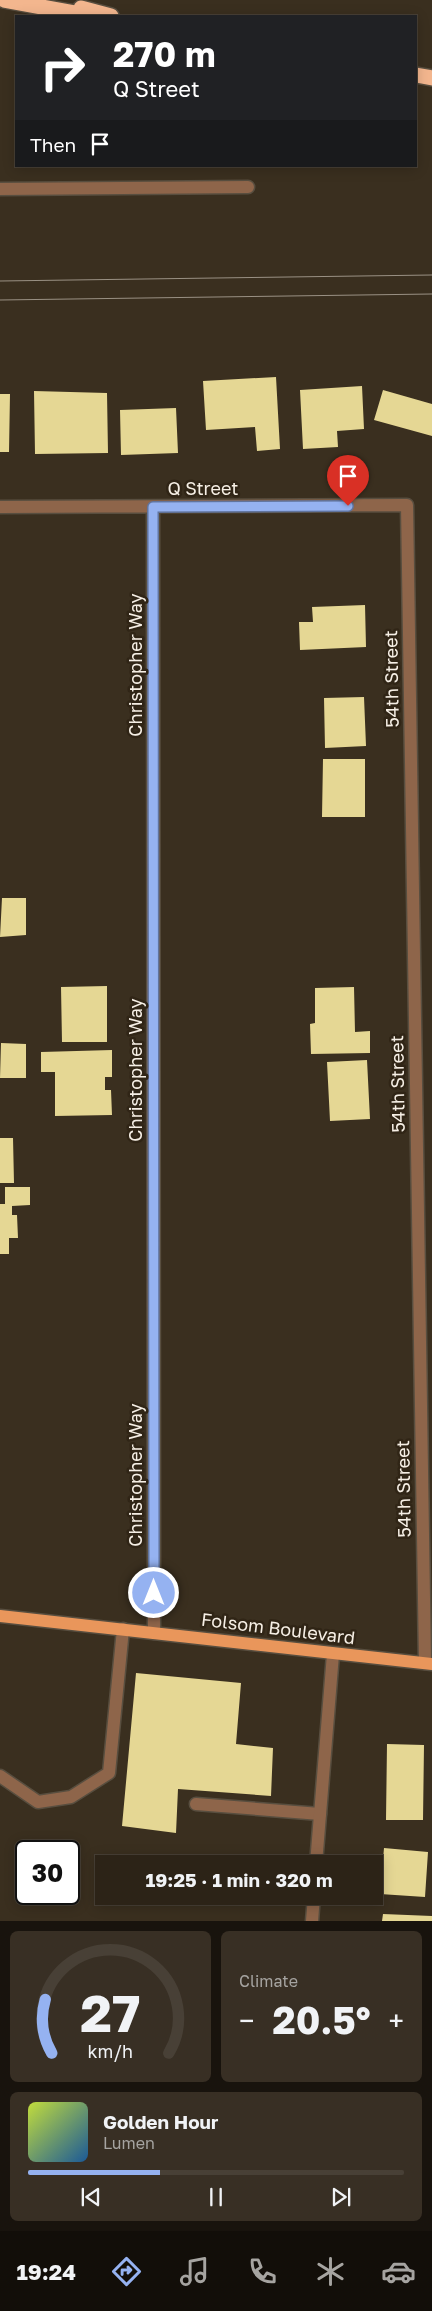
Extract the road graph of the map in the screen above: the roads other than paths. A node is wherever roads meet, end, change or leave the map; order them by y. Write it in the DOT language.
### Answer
graph roads {
  1 [pos="4,0"];
  2 [pos="51,0"];
  3 [pos="86,15"];
  4 [pos="107,15"];
  5 [pos="417,75"];
  6 [pos="432,78"];
  7 [pos="248,187"];
  8 [pos="0,189"];
  9 [pos="407,505"];
  10 [pos="0,507"];
  11 [pos="153,507"];
  12 [pos="0,1616"];
  13 [pos="123,1629"];
  14 [pos="154,1633"];
  15 [pos="333,1654"];
  16 [pos="428,1663"];
  17 [pos="0,1776"];
  18 [pos="196,1804"];
  19 [pos="320,1814"];
  20 [pos="317,1855"];
  21 [pos="313,1905"];
  22 [pos="312,1921"];
  1 -- 3 [label="highway"];
  2 -- 4 [label="highway"];
  5 -- 6 [label="highway"];
  7 -- 8 [label="street"];
  9 -- 11 [label="street, Q Street"];
  9 -- 16 [label="street, 54th Street"];
  10 -- 11 [label="street, Q Street"];
  11 -- 14 [label="street, Christopher Way"];
  12 -- 13 [label="main road, Folsom Boulevard"];
  13 -- 14 [label="main road, Folsom Boulevard"];
  13 -- 17 [label="street"];
  14 -- 15 [label="main road, Folsom Boulevard"];
  15 -- 16 [label="main road, Folsom Boulevard"];
  15 -- 19 [label="street"];
  18 -- 19 [label="street"];
  19 -- 20 [label="street"];
  21 -- 22 [label="street"];
}
